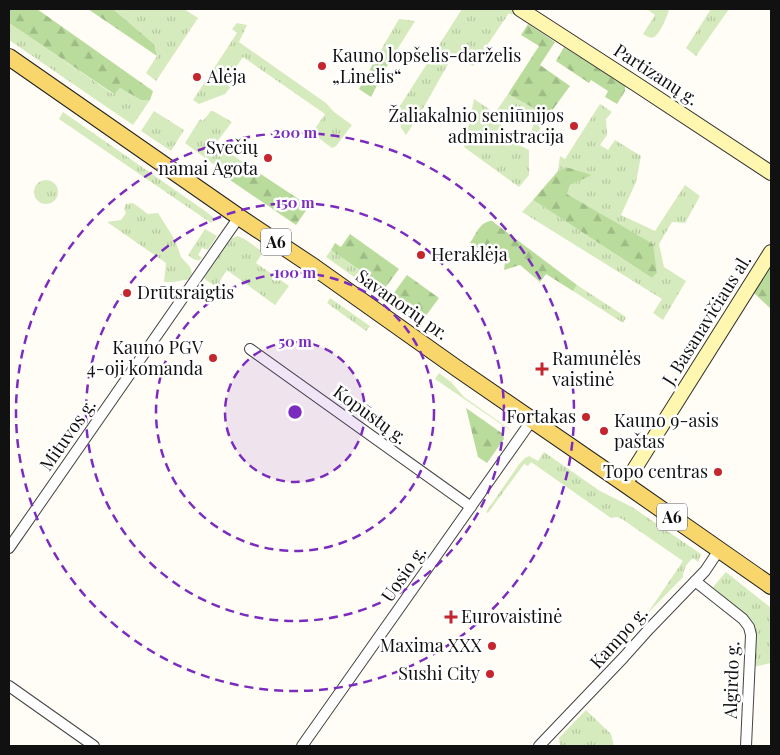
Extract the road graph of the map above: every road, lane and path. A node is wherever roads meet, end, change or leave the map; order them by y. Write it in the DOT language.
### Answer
graph roads {
  1 [pos="520,9"];
  2 [pos="9,57"];
  3 [pos="771,173"];
  4 [pos="239,217"];
  5 [pos="771,252"];
  6 [pos="250,349"];
  7 [pos="532,420"];
  8 [pos="626,484"];
  9 [pos="471,507"];
  10 [pos="9,548"];
  11 [pos="720,550"];
  12 [pos="695,581"];
  13 [pos="771,586"];
  14 [pos="9,686"];
  15 [pos="546,744"];
  16 [pos="94,746"];
  17 [pos="302,746"];
  18 [pos="746,746"];
  1 -- 3 [label="street, Partizanų g."];
  2 -- 4 [label="main road, Savanorių pr. / A6"];
  4 -- 7 [label="main road, Savanorių pr. / A6"];
  4 -- 10 [label="street, Mituvos g."];
  5 -- 8 [label="street, J. Basanavičiaus al."];
  6 -- 9 [label="street, Kopūstų g."];
  7 -- 8 [label="main road, Savanorių pr. / A6"];
  7 -- 9 [label="street, Uosio g."];
  8 -- 11 [label="main road, Savanorių pr. / A6"];
  9 -- 17 [label="street, Uosio g."];
  11 -- 12 [label="street, Kampo g."];
  11 -- 13 [label="main road, Savanorių pr. / A6"];
  12 -- 15 [label="street, Kampo g."];
  12 -- 18 [label="street, Algirdo g."];
  14 -- 16 [label="street"];
}
